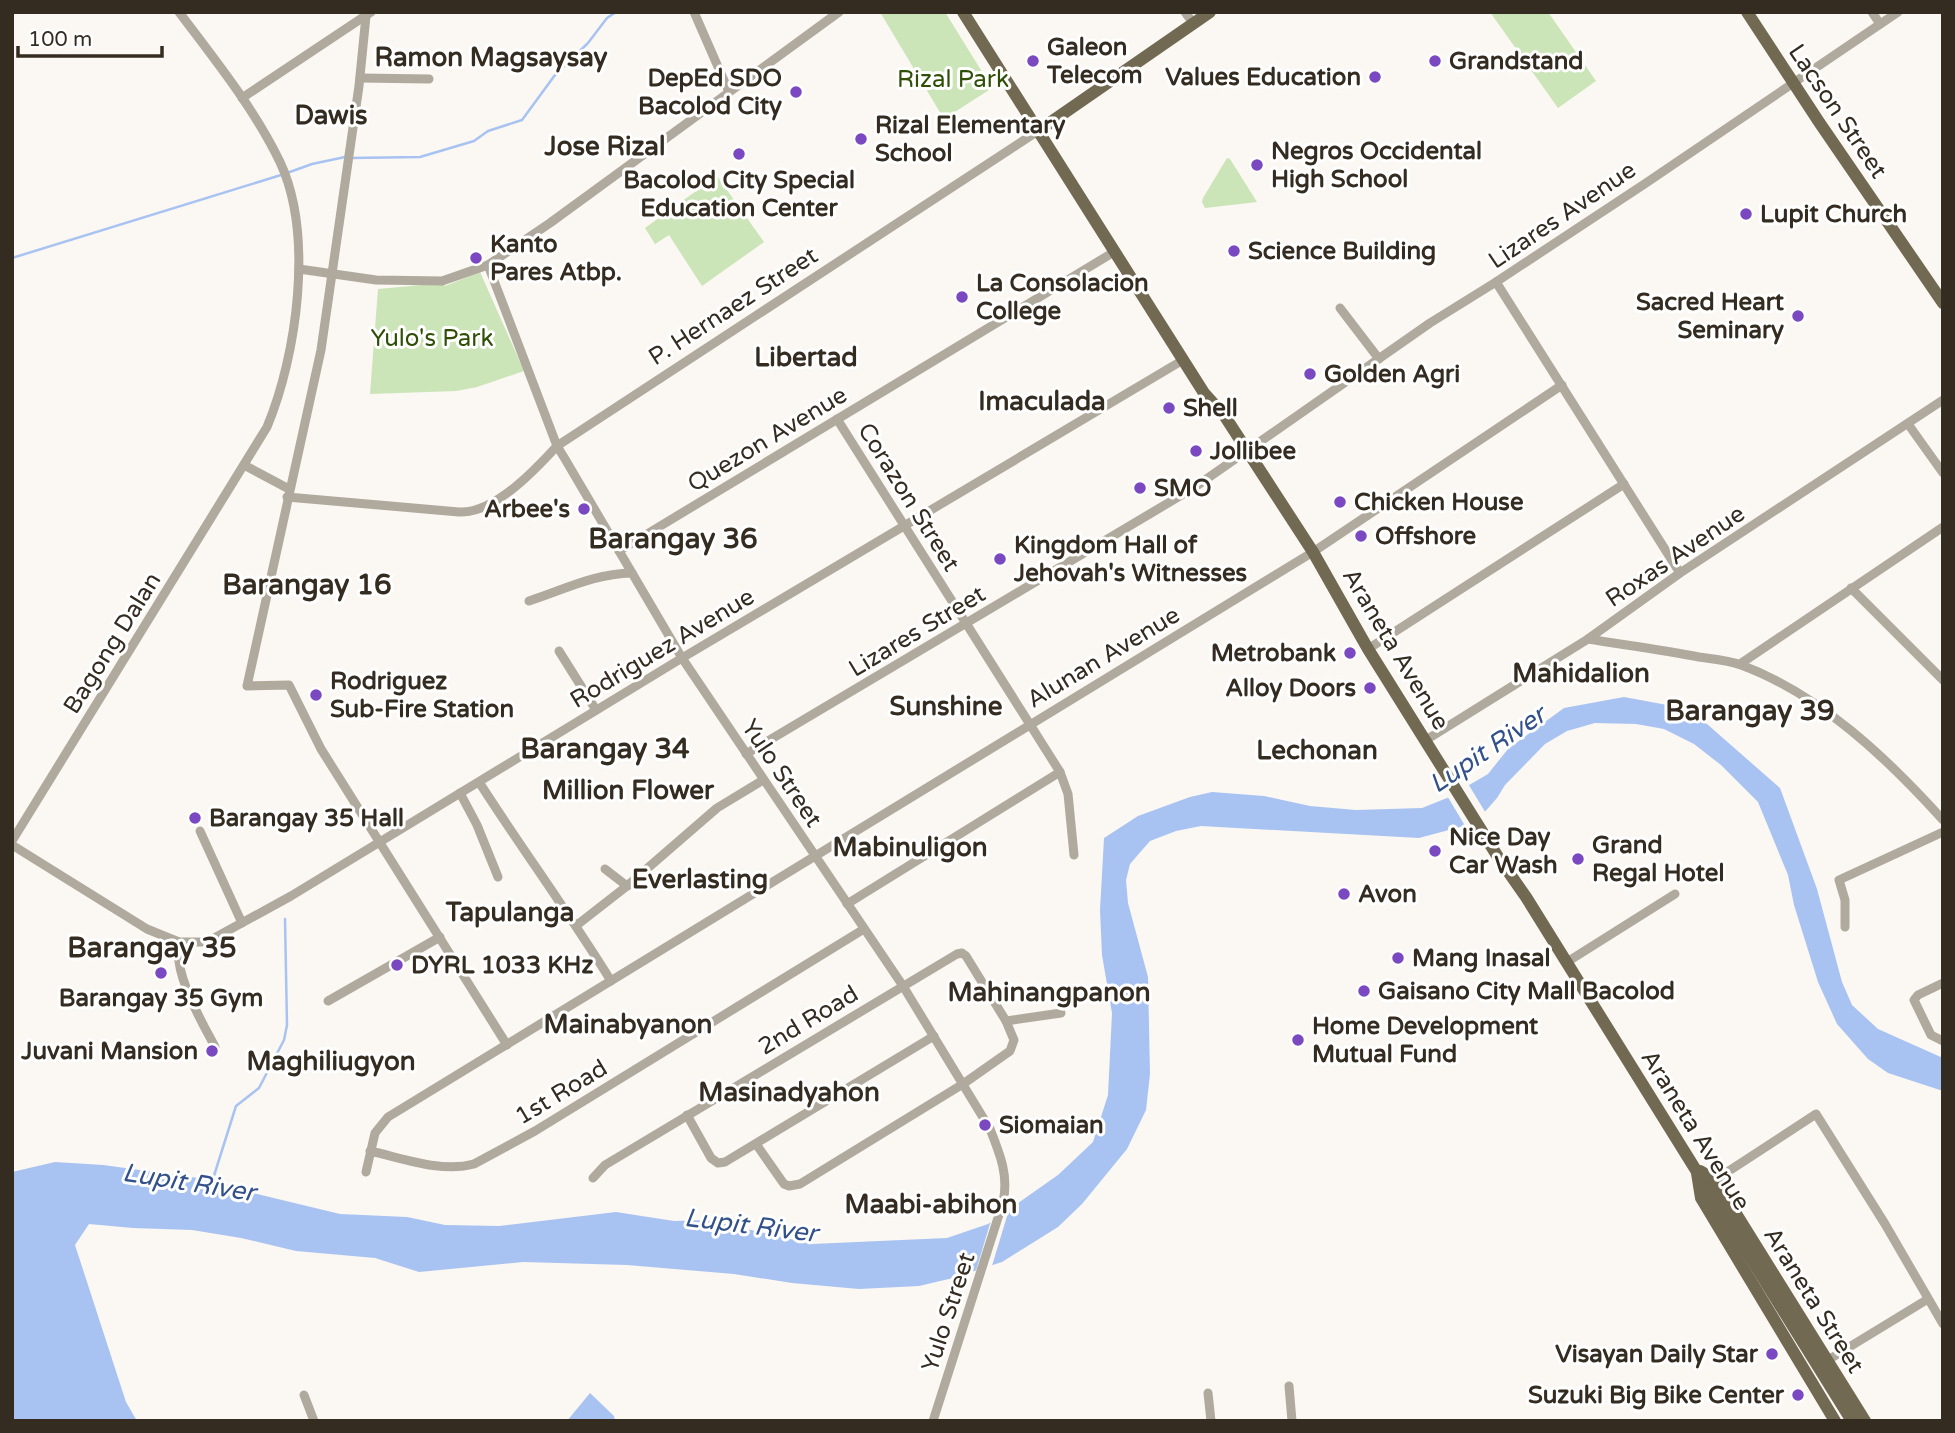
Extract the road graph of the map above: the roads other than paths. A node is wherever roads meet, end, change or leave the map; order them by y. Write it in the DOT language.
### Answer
graph roads {
  1 [pos="180,12"];
  2 [pos="694,12"];
  3 [pos="839,12"];
  4 [pos="963,12"];
  5 [pos="1209,12"];
  6 [pos="1747,12"];
  7 [pos="1872,12"];
  8 [pos="1898,12"];
  9 [pos="363,15"];
  10 [pos="1189,18"];
  11 [pos="1880,24"];
  12 [pos="360,78"];
  13 [pos="429,79"];
  14 [pos="1793,82"];
  15 [pos="729,92"];
  16 [pos="242,98"];
  17 [pos="1038,131"];
  18 [pos="1114,252"];
  19 [pos="488,265"];
  20 [pos="299,269"];
  21 [pos="331,275"];
  22 [pos="1496,282"];
  23 [pos="1943,303"];
  24 [pos="1340,308"];
  25 [pos="1379,359"];
  26 [pos="1183,360"];
  27 [pos="1562,385"];
  28 [pos="1943,400"];
  29 [pos="837,419"];
  30 [pos="1908,424"];
  31 [pos="557,446"];
  32 [pos="1247,450"];
  33 [pos="244,465"];
  34 [pos="1943,473"];
  35 [pos="1624,484"];
  36 [pos="288,493"];
  37 [pos="904,525"];
  38 [pos="1943,527"];
  39 [pos="619,551"];
  40 [pos="1313,552"];
  41 [pos="632,573"];
  42 [pos="1680,573"];
  43 [pos="1852,588"];
  44 [pos="529,601"];
  45 [pos="967,624"];
  46 [pos="1588,639"];
  47 [pos="1368,649"];
  48 [pos="559,651"];
  49 [pos="682,658"];
  50 [pos="1740,664"];
  51 [pos="1943,680"];
  52 [pos="596,710"];
  53 [pos="1030,724"];
  54 [pos="1426,740"];
  55 [pos="746,754"];
  56 [pos="1060,772"];
  57 [pos="764,780"];
  58 [pos="479,782"];
  59 [pos="460,793"];
  60 [pos="1943,820"];
  61 [pos="200,831"];
  62 [pos="1943,832"];
  63 [pos="379,842"];
  64 [pos="12,843"];
  65 [pos="1074,855"];
  66 [pos="815,856"];
  67 [pos="605,869"];
  68 [pos="498,877"];
  69 [pos="627,886"];
  70 [pos="1675,894"];
  71 [pos="847,904"];
  72 [pos="242,923"];
  73 [pos="577,925"];
  74 [pos="1845,927"];
  75 [pos="864,929"];
  76 [pos="440,937"];
  77 [pos="179,943"];
  78 [pos="1567,962"];
  79 [pos="611,981"];
  80 [pos="1943,983"];
  81 [pos="903,986"];
  82 [pos="328,1001"];
  83 [pos="1061,1013"];
  84 [pos="1006,1021"];
  85 [pos="1943,1028"];
  86 [pos="1931,1035"];
  87 [pos="933,1036"];
  88 [pos="1943,1041"];
  89 [pos="507,1045"];
  90 [pos="215,1048"];
  91 [pos="963,1084"];
  92 [pos="687,1115"];
  93 [pos="756,1144"];
  94 [pos="370,1151"];
  95 [pos="1697,1169"];
  96 [pos="366,1172"];
  97 [pos="593,1178"];
  98 [pos="1715,1180"];
  99 [pos="1928,1299"];
  100 [pos="1943,1324"];
  101 [pos="1828,1360"];
  102 [pos="1289,1386"];
  103 [pos="1208,1393"];
  104 [pos="304,1395"];
  105 [pos="314,1421"];
  106 [pos="933,1421"];
  107 [pos="1211,1421"];
  108 [pos="1292,1421"];
  109 [pos="1835,1421"];
  110 [pos="1852,1421"];
  111 [pos="1866,1421"];
  1 -- 16 [label="street, Bagong Dalan"];
  2 -- 15 [label="street"];
  3 -- 15 [label="street"];
  4 -- 17 [label="main road, Araneta Avenue"];
  5 -- 10 [label="main road, P. Hernaez Street"];
  6 -- 14 [label="main road, Lacson Street"];
  7 -- 11 [label="street"];
  8 -- 11 [label="street, Lizares Avenue"];
  9 -- 12 [label="street"];
  9 -- 16 [label="street"];
  10 -- 17 [label="main road, P. Hernaez Street"];
  11 -- 14 [label="street, Lizares Avenue"];
  12 -- 13 [label="street"];
  12 -- 21 [label="street"];
  14 -- 22 [label="street, Lizares Avenue"];
  14 -- 23 [label="main road, Lacson Street"];
  15 -- 19 [label="street"];
  16 -- 20 [label="street, Bagong Dalan"];
  17 -- 18 [label="main road, Araneta Avenue"];
  17 -- 31 [label="street, P. Hernaez Street"];
  18 -- 26 [label="main road, Araneta Avenue"];
  18 -- 29 [label="street, Quezon Avenue"];
  19 -- 21 [label="street"];
  19 -- 31 [label="street, Yulo Street"];
  20 -- 21 [label="street"];
  20 -- 33 [label="street, Bagong Dalan"];
  21 -- 36 [label="street"];
  22 -- 25 [label="street, Lizares Avenue"];
  22 -- 27 [label="street"];
  24 -- 25 [label="street"];
  25 -- 32 [label="street, Lizares Avenue"];
  26 -- 32 [label="main road, Araneta Avenue"];
  26 -- 37 [label="street, Rodriguez Avenue"];
  27 -- 35 [label="street"];
  27 -- 40 [label="street, Alunan Avenue"];
  28 -- 30 [label="street, Roxas Avenue"];
  29 -- 37 [label="street, Corazon Street"];
  29 -- 39 [label="street, Quezon Avenue"];
  30 -- 34 [label="street"];
  30 -- 42 [label="street, Roxas Avenue"];
  31 -- 36 [label="street, P. Hernaez Street"];
  31 -- 39 [label="street, Yulo Street"];
  32 -- 40 [label="main road, Araneta Avenue"];
  32 -- 45 [label="street, Lizares Street"];
  33 -- 36 [label="street"];
  33 -- 64 [label="street, Bagong Dalan"];
  35 -- 42 [label="street"];
  35 -- 47 [label="street"];
  36 -- 63 [label="street"];
  37 -- 45 [label="street, Corazon Street"];
  37 -- 49 [label="street, Rodriguez Avenue"];
  38 -- 43 [label="street"];
  39 -- 41 [label="street, Yulo Street"];
  40 -- 47 [label="main road, Araneta Avenue"];
  40 -- 53 [label="street, Alunan Avenue"];
  41 -- 44 [label="street"];
  41 -- 49 [label="street, Yulo Street"];
  42 -- 46 [label="street, Roxas Avenue"];
  43 -- 50 [label="street"];
  43 -- 51 [label="street"];
  45 -- 53 [label="street, Corazon Street"];
  45 -- 55 [label="street, Lizares Street"];
  46 -- 50 [label="street"];
  46 -- 54 [label="street, Roxas Avenue"];
  47 -- 54 [label="main road, Araneta Avenue"];
  48 -- 52 [label="street"];
  49 -- 52 [label="street, Rodriguez Avenue"];
  49 -- 55 [label="street, Yulo Street"];
  50 -- 60 [label="street"];
  52 -- 58 [label="street, Rodriguez Avenue"];
  53 -- 56 [label="street, Corazon Street"];
  53 -- 66 [label="street, Alunan Avenue"];
  54 -- 78 [label="main road, Araneta Avenue"];
  55 -- 57 [label="street, Yulo Street"];
  56 -- 65 [label="street, Corazon Street"];
  56 -- 71 [label="street"];
  57 -- 66 [label="street, Yulo Street"];
  57 -- 69 [label="street"];
  58 -- 59 [label="street, Rodriguez Avenue"];
  58 -- 73 [label="street"];
  59 -- 63 [label="street, Rodriguez Avenue"];
  59 -- 68 [label="street"];
  61 -- 72 [label="street"];
  62 -- 74 [label="street"];
  63 -- 72 [label="street, Rodriguez Avenue"];
  63 -- 76 [label="street"];
  64 -- 77 [label="street"];
  66 -- 71 [label="street, Yulo Street"];
  66 -- 79 [label="street, Alunan Avenue"];
  67 -- 69 [label="street"];
  69 -- 73 [label="street"];
  70 -- 78 [label="street"];
  71 -- 75 [label="street, Yulo Street"];
  72 -- 77 [label="street, Rodriguez Avenue"];
  73 -- 79 [label="street"];
  75 -- 81 [label="street, Yulo Street"];
  75 -- 94 [label="street, 1st Road"];
  76 -- 82 [label="street"];
  76 -- 89 [label="street"];
  77 -- 90 [label="street"];
  78 -- 95 [label="main road, Araneta Avenue"];
  79 -- 89 [label="street, Alunan Avenue"];
  80 -- 86 [label="street"];
  81 -- 84 [label="street, 2nd Road"];
  81 -- 87 [label="street, Yulo Street"];
  81 -- 92 [label="street, 2nd Road"];
  83 -- 84 [label="street"];
  84 -- 91 [label="street"];
  85 -- 86 [label="street"];
  86 -- 88 [label="street"];
  87 -- 91 [label="street, Yulo Street"];
  87 -- 93 [label="street"];
  89 -- 94 [label="street, Alunan Avenue"];
  91 -- 93 [label="street"];
  91 -- 106 [label="street, Yulo Street"];
  92 -- 93 [label="street"];
  92 -- 97 [label="street, 2nd Road"];
  94 -- 96 [label="street, Alunan Avenue"];
  95 -- 98 [label="main road, Araneta Street"];
  95 -- 109 [label="main road, Araneta Street"];
  95 -- 110 [label="main road, Araneta Avenue"];
  98 -- 99 [label="street"];
  98 -- 101 [label="main road, Araneta Street"];
  99 -- 100 [label="street"];
  99 -- 101 [label="street"];
  101 -- 111 [label="main road, Araneta Street"];
  102 -- 108 [label="street"];
  103 -- 107 [label="street"];
  104 -- 105 [label="street"];
}
